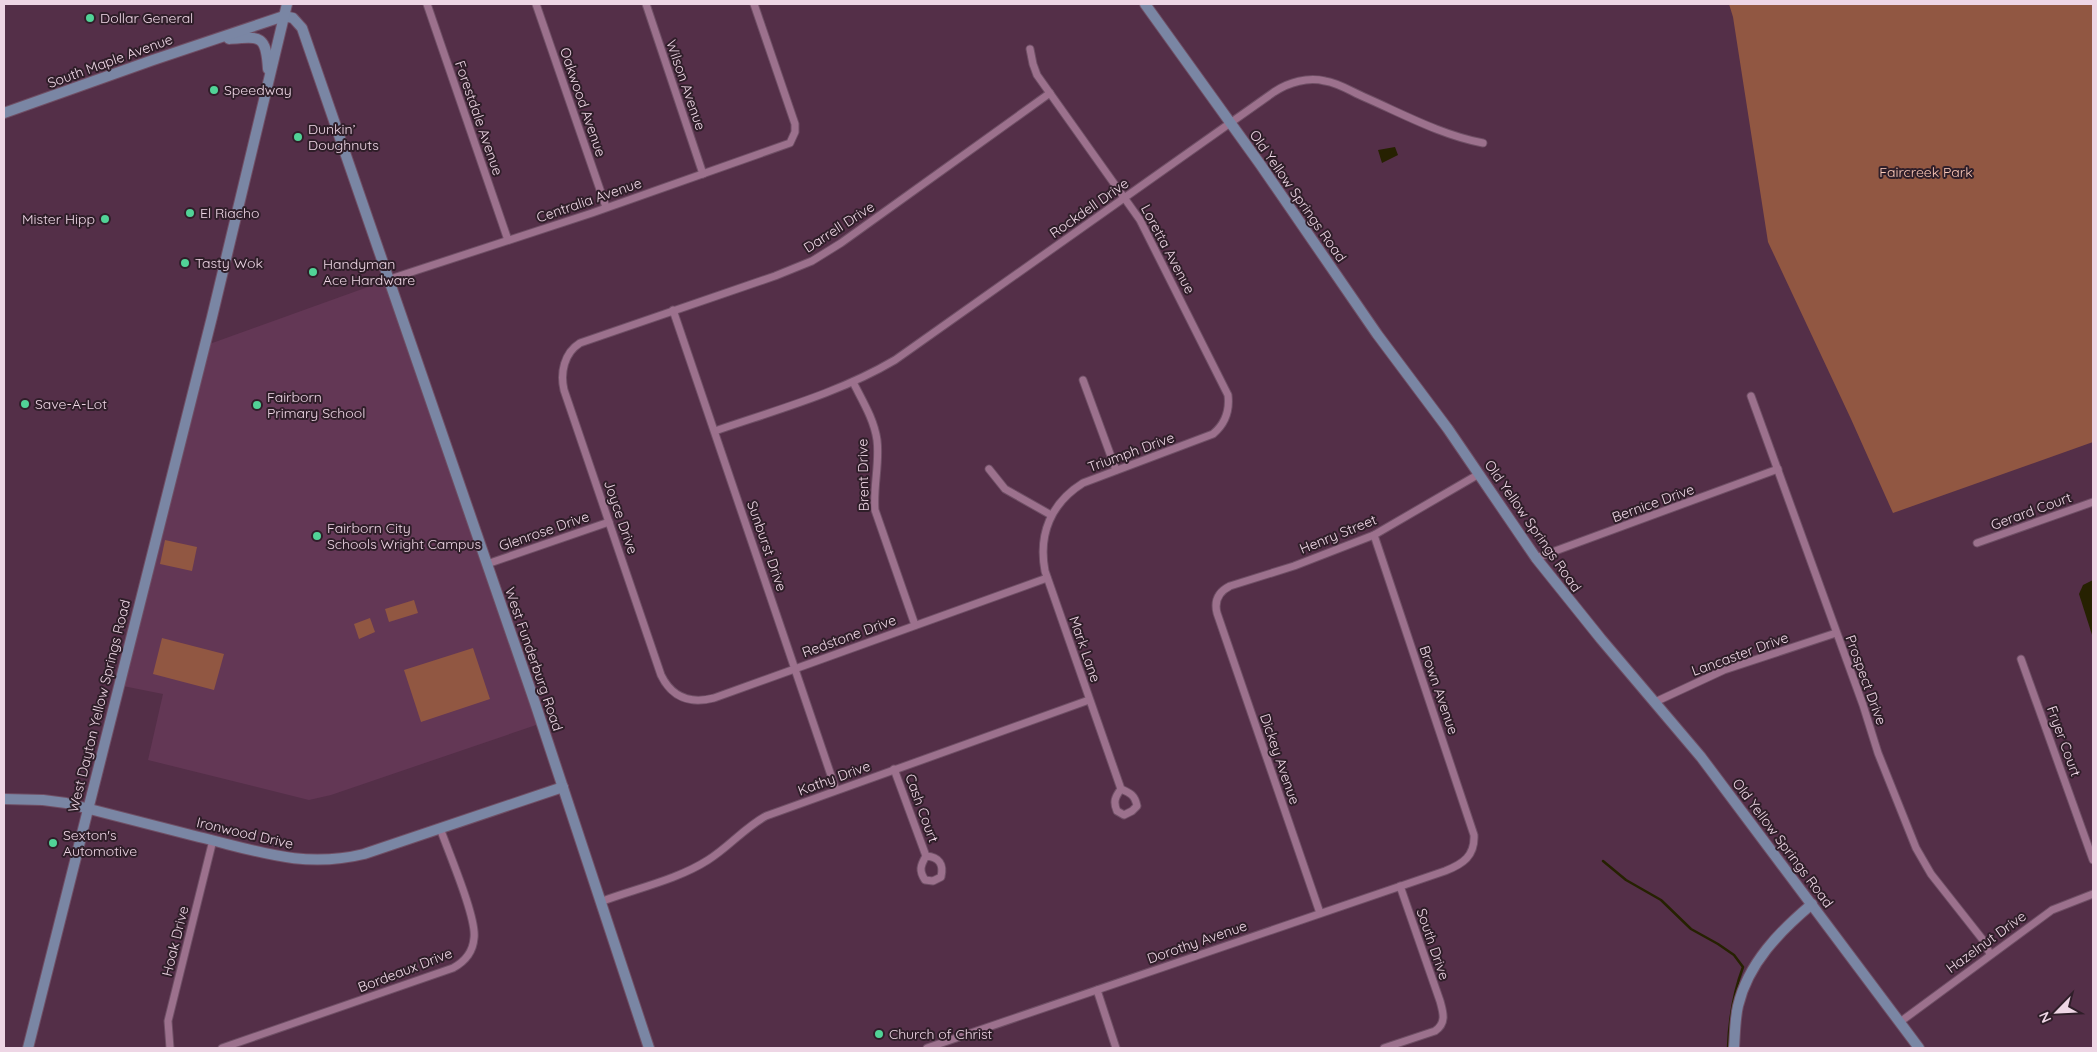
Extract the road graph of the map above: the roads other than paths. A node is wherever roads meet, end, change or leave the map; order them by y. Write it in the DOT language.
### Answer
graph roads {
  1 [pos="287,4"];
  2 [pos="427,4"];
  3 [pos="536,4"];
  4 [pos="646,4"];
  5 [pos="754,4"];
  6 [pos="1145,4"];
  7 [pos="284,16"];
  8 [pos="211,40"];
  9 [pos="1030,49"];
  10 [pos="269,80"];
  11 [pos="1050,93"];
  12 [pos="4,112"];
  13 [pos="1230,123"];
  14 [pos="1483,143"];
  15 [pos="703,174"];
  16 [pos="1125,198"];
  17 [pos="606,207"];
  18 [pos="508,240"];
  19 [pos="390,279"];
  20 [pos="673,310"];
  21 [pos="566,359"];
  22 [pos="1083,380"];
  23 [pos="853,382"];
  24 [pos="1751,396"];
  25 [pos="1226,420"];
  26 [pos="715,431"];
  27 [pos="989,469"];
  28 [pos="1778,469"];
  29 [pos="1116,470"];
  30 [pos="1479,474"];
  31 [pos="2093,502"];
  32 [pos="1051,515"];
  33 [pos="609,522"];
  34 [pos="1374,535"];
  35 [pos="1977,543"];
  36 [pos="1536,558"];
  37 [pos="487,564"];
  38 [pos="1047,578"];
  39 [pos="1217,613"];
  40 [pos="915,626"];
  41 [pos="1836,633"];
  42 [pos="2021,659"];
  43 [pos="795,668"];
  44 [pos="664,682"];
  45 [pos="1089,700"];
  46 [pos="1654,702"];
  47 [pos="894,769"];
  48 [pos="563,787"];
  49 [pos="836,790"];
  50 [pos="1121,790"];
  51 [pos="4,799"];
  52 [pos="88,809"];
  53 [pos="440,828"];
  54 [pos="213,840"];
  55 [pos="1471,854"];
  56 [pos="926,856"];
  57 [pos="2093,860"];
  58 [pos="1400,886"];
  59 [pos="2093,894"];
  60 [pos="600,902"];
  61 [pos="1812,904"];
  62 [pos="1320,913"];
  63 [pos="1990,954"];
  64 [pos="1097,990"];
  65 [pos="1900,1022"];
  66 [pos="28,1048"];
  67 [pos="170,1048"];
  68 [pos="222,1048"];
  69 [pos="649,1048"];
  70 [pos="927,1048"];
  71 [pos="1116,1048"];
  72 [pos="1384,1048"];
  73 [pos="1734,1048"];
  74 [pos="1919,1048"];
  1 -- 7 [label="street, West Dayton Yellow Springs Road"];
  2 -- 18 [label="street, Forestdale Avenue"];
  3 -- 17 [label="street, Oakwood Avenue"];
  4 -- 15 [label="street, Wilson Avenue"];
  5 -- 15 [label="street, Centralia Avenue"];
  6 -- 13 [label="street, Old Yellow Springs Road"];
  7 -- 8 [label="street, South Maple Avenue"];
  7 -- 10 [label="street, West Dayton Yellow Springs Road"];
  7 -- 19 [label="street, West Funderburg Road"];
  8 -- 10 [label="street"];
  8 -- 12 [label="street, South Maple Avenue"];
  9 -- 11 [label="street, Loretta Avenue"];
  10 -- 52 [label="street, West Dayton Yellow Springs Road"];
  11 -- 16 [label="street, Loretta Avenue"];
  11 -- 20 [label="street, Darrell Drive"];
  13 -- 14 [label="street, Rockdell Drive"];
  13 -- 16 [label="street, Rockdell Drive"];
  13 -- 30 [label="street, Old Yellow Springs Road"];
  15 -- 17 [label="street, Centralia Avenue"];
  16 -- 23 [label="street, Rockdell Drive"];
  16 -- 25 [label="street, Loretta Avenue"];
  17 -- 18 [label="street, Centralia Avenue"];
  18 -- 19 [label="street, Centralia Avenue"];
  19 -- 37 [label="street, West Funderburg Road"];
  20 -- 21 [label="street, Darrell Drive"];
  20 -- 26 [label="street, Sunburst Drive"];
  21 -- 33 [label="street, Joyce Drive"];
  22 -- 29 [label="street"];
  23 -- 26 [label="street, Rockdell Drive"];
  23 -- 40 [label="street, Brent Drive"];
  24 -- 28 [label="street, Prospect Drive"];
  25 -- 29 [label="street, Triumph Drive"];
  26 -- 43 [label="street, Sunburst Drive"];
  27 -- 32 [label="street"];
  28 -- 36 [label="street, Bernice Drive"];
  28 -- 41 [label="street, Prospect Drive"];
  29 -- 32 [label="street, Triumph Drive"];
  30 -- 34 [label="street, Henry Street"];
  30 -- 36 [label="street, Old Yellow Springs Road"];
  31 -- 35 [label="street, Gerard Court"];
  32 -- 38 [label="street, Mark Lane"];
  33 -- 37 [label="street, Glenrose Drive"];
  33 -- 44 [label="street, Joyce Drive"];
  34 -- 39 [label="street, Henry Street"];
  34 -- 55 [label="street, Brown Avenue"];
  36 -- 46 [label="street, Old Yellow Springs Road"];
  37 -- 48 [label="street, West Funderburg Road"];
  38 -- 40 [label="street, Redstone Drive"];
  38 -- 45 [label="street, Mark Lane"];
  39 -- 62 [label="street, Dickey Avenue"];
  40 -- 43 [label="street, Redstone Drive"];
  41 -- 46 [label="street, Lancaster Drive"];
  41 -- 63 [label="street, Prospect Drive"];
  42 -- 57 [label="street, Fryer Court"];
  43 -- 44 [label="street, Redstone Drive"];
  43 -- 49 [label="street, Sunburst Drive"];
  45 -- 47 [label="street, Kathy Drive"];
  45 -- 50 [label="street, Mark Lane"];
  46 -- 61 [label="street, Old Yellow Springs Road"];
  47 -- 49 [label="street, Kathy Drive"];
  47 -- 56 [label="street, Cash Court"];
  48 -- 53 [label="street, Ironwood Drive"];
  48 -- 60 [label="street, West Funderburg Road"];
  49 -- 60 [label="street, Kathy Drive"];
  51 -- 52 [label="street, Ironwood Drive"];
  52 -- 54 [label="street, Ironwood Drive"];
  52 -- 66 [label="street, West Dayton Yellow Springs Road"];
  53 -- 54 [label="street, Ironwood Drive"];
  53 -- 68 [label="street, Bordeaux Drive"];
  54 -- 67 [label="street, Hoak Drive"];
  55 -- 58 [label="street, Dorothy Avenue"];
  58 -- 62 [label="street, Dorothy Avenue"];
  58 -- 72 [label="street, South Drive"];
  59 -- 63 [label="street, Hazelnut Drive"];
  60 -- 69 [label="street, West Funderburg Road"];
  61 -- 65 [label="street, Old Yellow Springs Road"];
  61 -- 73 [label="street"];
  62 -- 64 [label="street, Dorothy Avenue"];
  63 -- 65 [label="street, Hazelnut Drive"];
  64 -- 70 [label="street, Dorothy Avenue"];
  64 -- 71 [label="street"];
  65 -- 74 [label="street, Old Yellow Springs Road"];
}
